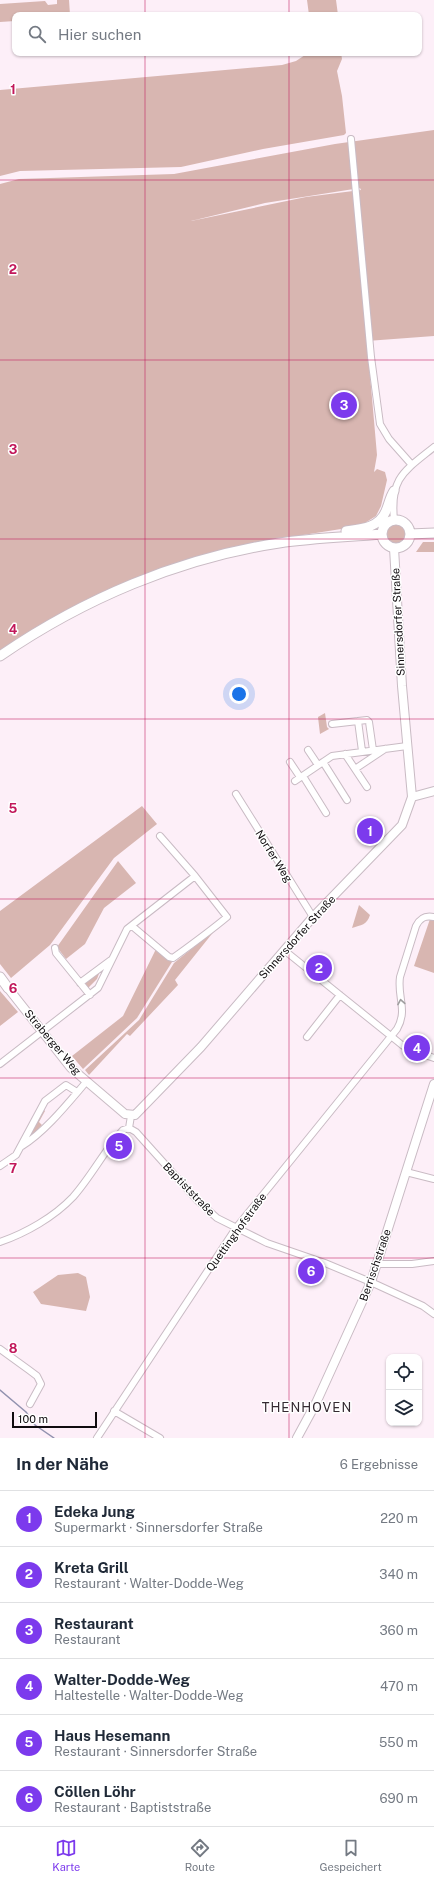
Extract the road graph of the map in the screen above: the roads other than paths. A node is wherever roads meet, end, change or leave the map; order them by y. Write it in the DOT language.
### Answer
graph roads {
  1 [pos="352,139"];
  2 [pos="434,447"];
  3 [pos="412,465"];
  4 [pos="394,491"];
  5 [pos="394,520"];
  6 [pos="434,533"];
  7 [pos="382,534"];
  8 [pos="410,534"];
  9 [pos="322,538"];
  10 [pos="394,548"];
  11 [pos="0,656"];
  12 [pos="358,721"];
  13 [pos="332,724"];
  14 [pos="407,746"];
  15 [pos="385,749"];
  16 [pos="308,750"];
  17 [pos="373,750"];
  18 [pos="362,751"];
  19 [pos="345,754"];
  20 [pos="290,762"];
  21 [pos="320,764"];
  22 [pos="355,769"];
  23 [pos="300,778"];
  24 [pos="367,787"];
  25 [pos="434,791"];
  26 [pos="236,794"];
  27 [pos="412,797"];
  28 [pos="347,800"];
  29 [pos="326,813"];
  30 [pos="160,836"];
  31 [pos="195,876"];
  32 [pos="313,917"];
  33 [pos="434,917"];
  34 [pos="132,926"];
  35 [pos="55,948"];
  36 [pos="284,950"];
  37 [pos="111,960"];
  38 [pos="0,977"];
  39 [pos="80,983"];
  40 [pos="8,988"];
  41 [pos="90,995"];
  42 [pos="340,995"];
  43 [pos="42,1030"];
  44 [pos="306,1037"];
  45 [pos="390,1037"];
  46 [pos="434,1058"];
  47 [pos="0,1064"];
  48 [pos="87,1082"];
  49 [pos="434,1084"];
  50 [pos="77,1092"];
  51 [pos="131,1116"];
  52 [pos="129,1128"];
  53 [pos="22,1146"];
  54 [pos="0,1166"];
  55 [pos="406,1172"];
  56 [pos="434,1179"];
  57 [pos="236,1228"];
  58 [pos="0,1242"];
  59 [pos="434,1261"];
  60 [pos="376,1264"];
  61 [pos="371,1282"];
  62 [pos="434,1314"];
  63 [pos="0,1349"];
  64 [pos="30,1404"];
  65 [pos="114,1411"];
  66 [pos="97,1438"];
  67 [pos="160,1438"];
  68 [pos="298,1438"];
  1 -- 3 [label="street"];
  2 -- 3 [label="street"];
  3 -- 4 [label="street"];
  4 -- 5 [label="street"];
  4 -- 9 [label="main road"];
  5 -- 7 [label="main road"];
  5 -- 8 [label="main road"];
  6 -- 8 [label="main road"];
  7 -- 9 [label="main road"];
  7 -- 10 [label="main road"];
  8 -- 10 [label="main road"];
  9 -- 11 [label="main road"];
  10 -- 14 [label="street, Sinnersdorfer Straße"];
  12 -- 13 [label="street"];
  12 -- 17 [label="street"];
  12 -- 18 [label="street"];
  14 -- 15 [label="street"];
  14 -- 27 [label="street, Sinnersdorfer Straße"];
  15 -- 17 [label="street"];
  15 -- 22 [label="street"];
  16 -- 21 [label="street"];
  17 -- 18 [label="street"];
  18 -- 19 [label="street"];
  19 -- 21 [label="street"];
  19 -- 22 [label="street"];
  20 -- 23 [label="street"];
  21 -- 23 [label="street"];
  21 -- 28 [label="street"];
  22 -- 24 [label="street"];
  23 -- 29 [label="street"];
  25 -- 27 [label="street"];
  26 -- 32 [label="street, Norfer Weg"];
  27 -- 32 [label="street, Sinnersdorfer Straße"];
  30 -- 31 [label="street"];
  31 -- 34 [label="street"];
  31 -- 34 [label="street"];
  32 -- 36 [label="street, Sinnersdorfer Straße"];
  45 -- 33 [label="street, Quettinghofstraße, one-way"];
  34 -- 37 [label="street"];
  35 -- 39 [label="street"];
  36 -- 42 [label="street"];
  36 -- 51 [label="street, Sinnersdorfer Straße"];
  37 -- 39 [label="street"];
  37 -- 41 [label="street"];
  38 -- 40 [label="main road, Straberger Weg"];
  39 -- 41 [label="street"];
  40 -- 43 [label="street, Straberger Weg"];
  41 -- 43 [label="street"];
  42 -- 44 [label="street"];
  42 -- 45 [label="street"];
  43 -- 47 [label="street"];
  43 -- 48 [label="street, Straberger Weg"];
  45 -- 46 [label="street"];
  45 -- 57 [label="street, Quettinghofstraße"];
  48 -- 50 [label="street"];
  48 -- 51 [label="street, Straberger Weg"];
  49 -- 55 [label="street, Berrischstraße"];
  50 -- 53 [label="street"];
  50 -- 53 [label="street"];
  51 -- 52 [label="street"];
  52 -- 57 [label="street, Baptiststraße"];
  52 -- 58 [label="street"];
  53 -- 54 [label="street"];
  55 -- 56 [label="street"];
  55 -- 60 [label="street, Berrischstraße"];
  57 -- 61 [label="street, Baptiststraße"];
  57 -- 65 [label="street, Quettinghofstraße"];
  59 -- 60 [label="street"];
  60 -- 61 [label="street, Berrischstraße"];
  61 -- 62 [label="street, Baptiststraße"];
  61 -- 68 [label="street, Berrischstraße"];
  63 -- 64 [label="street"];
  65 -- 66 [label="street, Quettinghofstraße"];
  65 -- 67 [label="street"];
}
